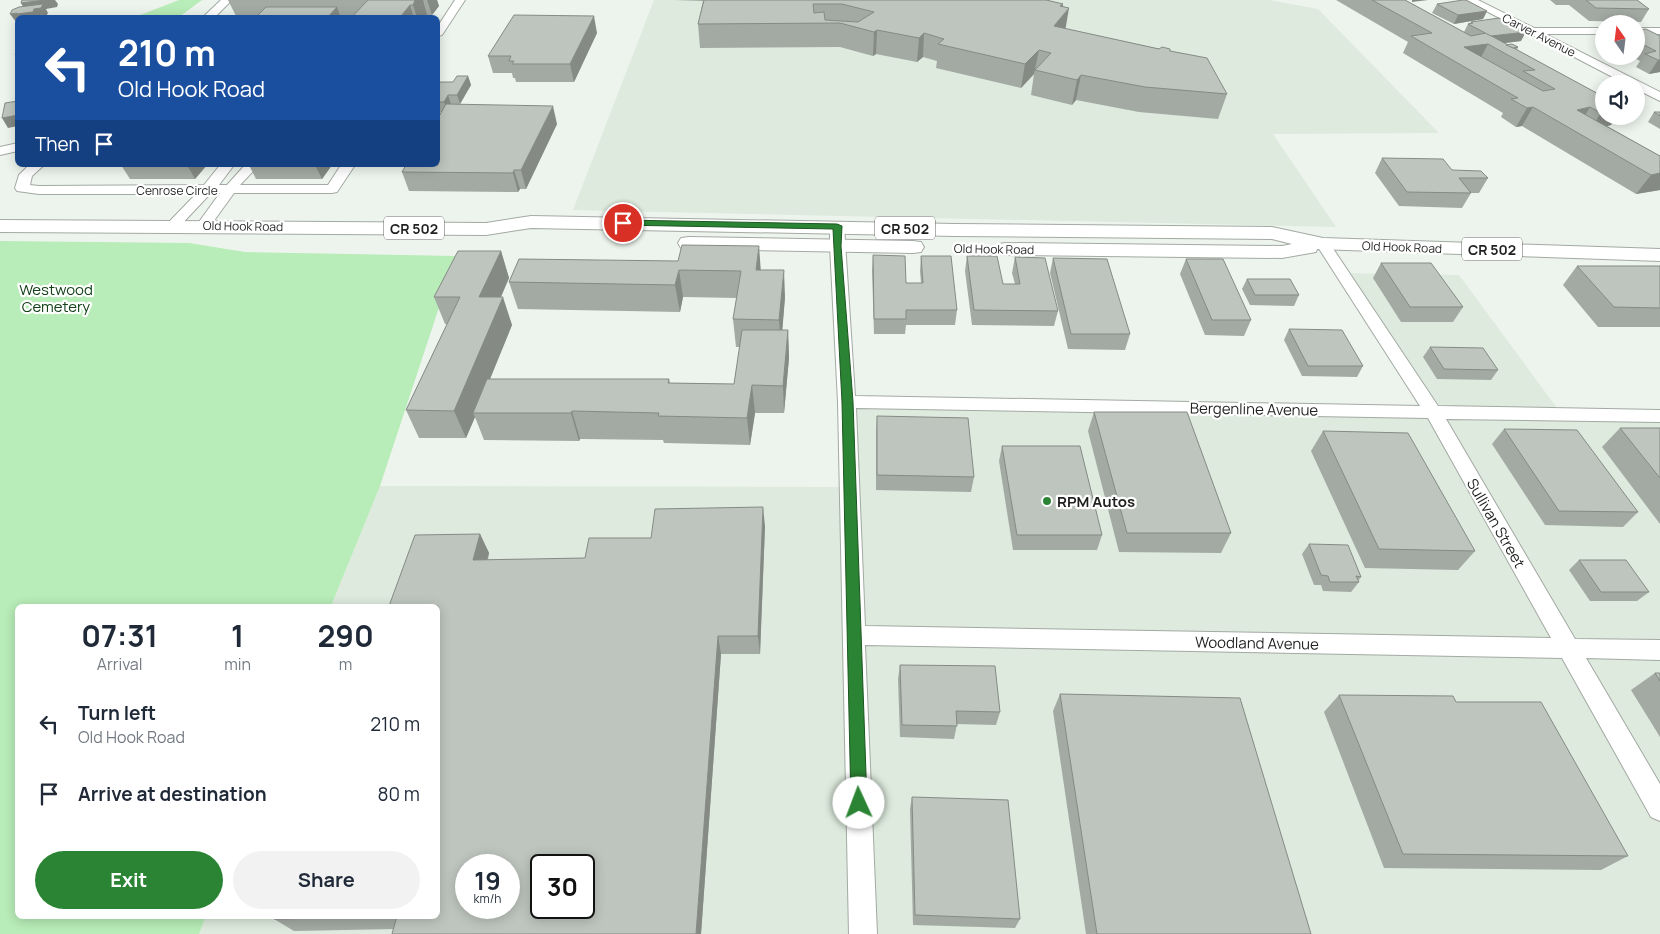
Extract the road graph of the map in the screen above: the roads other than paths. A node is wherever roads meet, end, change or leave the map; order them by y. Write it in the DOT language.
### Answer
graph roads {
  1 [pos="227,0"];
  2 [pos="460,0"];
  3 [pos="1470,0"];
  4 [pos="210,15"];
  5 [pos="440,30"];
  6 [pos="1531,31"];
  7 [pos="1595,31"];
  8 [pos="1645,31"];
  9 [pos="1660,31"];
  10 [pos="1618,75"];
  11 [pos="1645,88"];
  12 [pos="1660,96"];
  13 [pos="15,148"];
  14 [pos="0,151"];
  15 [pos="34,167"];
  16 [pos="225,167"];
  17 [pos="250,167"];
  18 [pos="347,167"];
  19 [pos="208,189"];
  20 [pos="230,189"];
  21 [pos="0,226"];
  22 [pos="172,226"];
  23 [pos="203,226"];
  24 [pos="837,236"];
  25 [pos="1323,244"];
  26 [pos="1660,255"];
  27 [pos="847,402"];
  28 [pos="1433,412"];
  29 [pos="1660,416"];
  30 [pos="854,635"];
  31 [pos="1568,649"];
  32 [pos="1660,650"];
  33 [pos="1660,808"];
  34 [pos="863,934"];
  1 -- 4 [label="street"];
  2 -- 5 [label="street"];
  3 -- 6 [label="street, Carver Avenue"];
  6 -- 7 [label="street"];
  6 -- 10 [label="street, Carver Avenue"];
  8 -- 9 [label="street"];
  11 -- 12 [label="street, Carver Avenue"];
  13 -- 14 [label="street"];
  15 -- 19 [label="street, Cenrose Circle"];
  16 -- 19 [label="street"];
  17 -- 20 [label="street"];
  18 -- 20 [label="street, Cenrose Circle"];
  19 -- 20 [label="street, Cenrose Circle"];
  19 -- 22 [label="street"];
  20 -- 23 [label="street"];
  21 -- 22 [label="main road, Old Hook Road / CR 502"];
  22 -- 23 [label="main road, Old Hook Road / CR 502"];
  23 -- 24 [label="main road, Old Hook Road / CR 502"];
  24 -- 25 [label="main road, Old Hook Road / CR 502"];
  24 -- 27 [label="street"];
  25 -- 26 [label="main road, Old Hook Road / CR 502"];
  25 -- 28 [label="street, Sullivan Street"];
  27 -- 28 [label="street, Bergenline Avenue"];
  27 -- 30 [label="street"];
  28 -- 29 [label="street, Bergenline Avenue"];
  28 -- 31 [label="street, Sullivan Street"];
  30 -- 31 [label="street, Woodland Avenue"];
  30 -- 34 [label="street"];
  31 -- 32 [label="street, Woodland Avenue"];
  31 -- 33 [label="street, Sullivan Street"];
}
